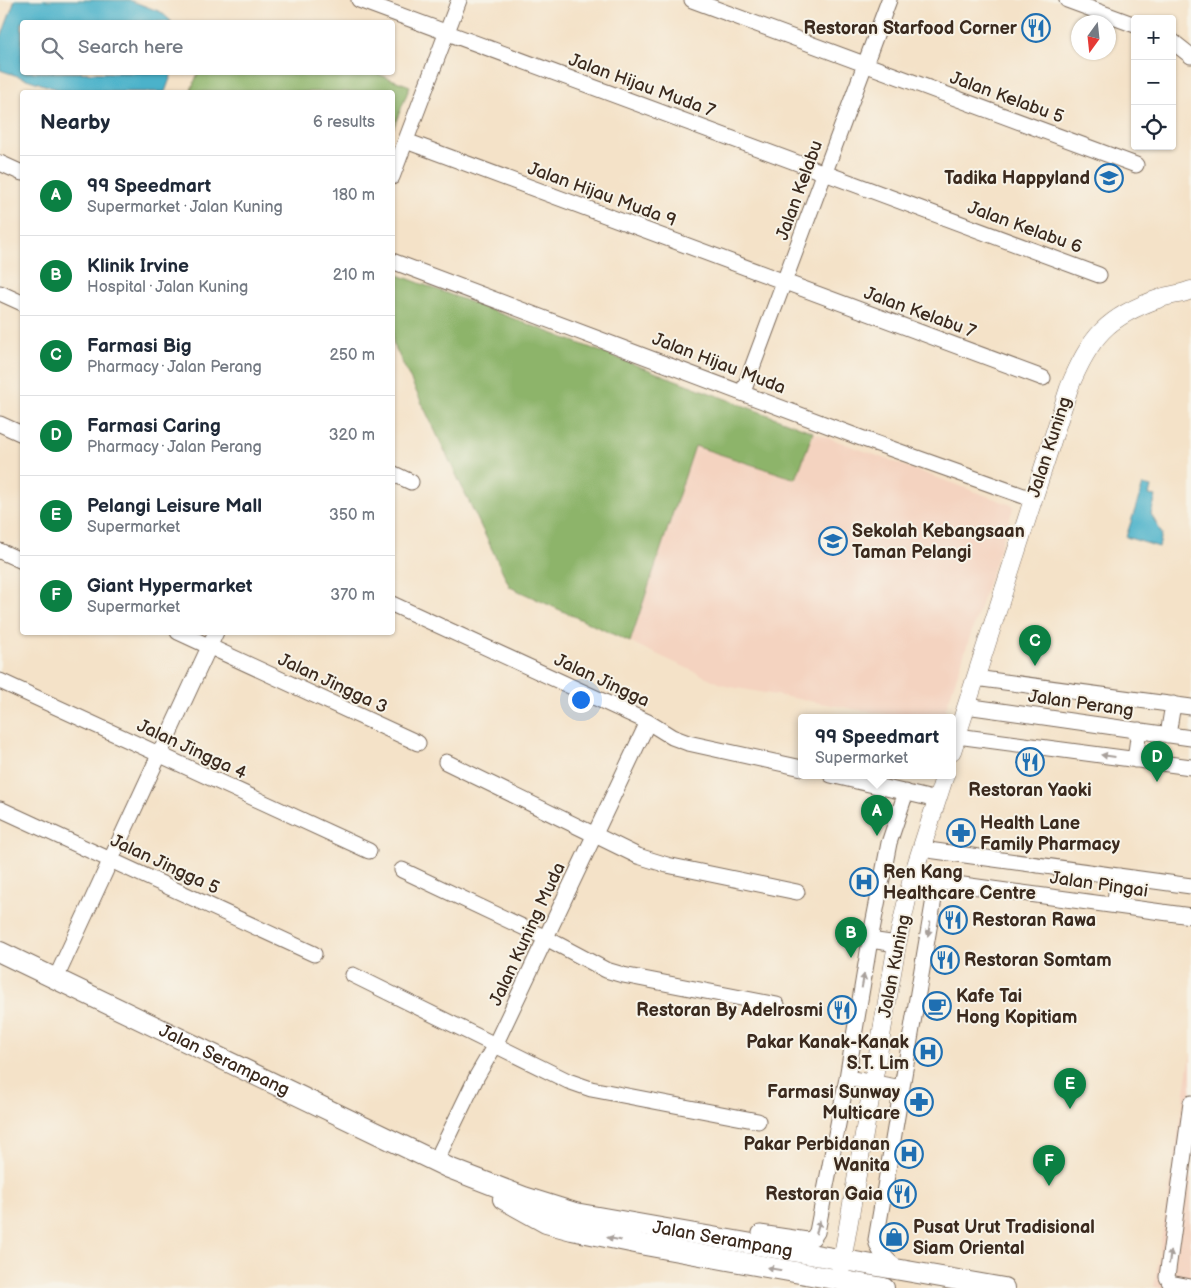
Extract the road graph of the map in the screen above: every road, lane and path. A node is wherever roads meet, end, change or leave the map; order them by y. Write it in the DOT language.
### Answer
graph roads {
  1 [pos="359,0"];
  2 [pos="459,0"];
  3 [pos="692,0"];
  4 [pos="889,0"];
  5 [pos="1068,0"];
  6 [pos="1131,24"];
  7 [pos="447,32"];
  8 [pos="1176,44"];
  9 [pos="1191,56"];
  10 [pos="866,64"];
  11 [pos="406,141"];
  12 [pos="0,164"];
  13 [pos="1136,165"];
  14 [pos="395,169"];
  15 [pos="20,172"];
  16 [pos="825,173"];
  17 [pos="395,262"];
  18 [pos="1100,275"];
  19 [pos="1191,279"];
  20 [pos="784,282"];
  21 [pos="1191,290"];
  22 [pos="0,293"];
  23 [pos="1163,297"];
  24 [pos="20,302"];
  25 [pos="1043,378"];
  26 [pos="743,392"];
  27 [pos="0,424"];
  28 [pos="20,433"];
  29 [pos="395,474"];
  30 [pos="412,482"];
  31 [pos="1032,499"];
  32 [pos="0,551"];
  33 [pos="20,560"];
  34 [pos="395,605"];
  35 [pos="184,635"];
  36 [pos="215,635"];
  37 [pos="209,647"];
  38 [pos="974,678"];
  39 [pos="0,682"];
  40 [pos="1173,704"];
  41 [pos="966,706"];
  42 [pos="1191,706"];
  43 [pos="648,722"];
  44 [pos="1139,730"];
  45 [pos="1168,735"];
  46 [pos="956,737"];
  47 [pos="1191,738"];
  48 [pos="418,743"];
  49 [pos="956,743"];
  50 [pos="159,755"];
  51 [pos="1135,760"];
  52 [pos="446,762"];
  53 [pos="798,767"];
  54 [pos="1191,767"];
  55 [pos="849,779"];
  56 [pos="943,779"];
  57 [pos="906,792"];
  58 [pos="937,800"];
  59 [pos="0,809"];
  60 [pos="595,835"];
  61 [pos="921,849"];
  62 [pos="369,851"];
  63 [pos="110,860"];
  64 [pos="402,870"];
  65 [pos="1118,876"];
  66 [pos="912,878"];
  67 [pos="937,881"];
  68 [pos="1191,886"];
  69 [pos="797,892"];
  70 [pos="1114,905"];
  71 [pos="1191,916"];
  72 [pos="546,938"];
  73 [pos="870,940"];
  74 [pos="897,944"];
  75 [pos="0,952"];
  76 [pos="314,954"];
  77 [pos="353,975"];
  78 [pos="56,978"];
  79 [pos="777,1005"];
  80 [pos="495,1045"];
  81 [pos="847,1078"];
  82 [pos="873,1082"];
  83 [pos="902,1088"];
  84 [pos="1191,1103"];
  85 [pos="758,1121"];
  86 [pos="442,1164"];
  87 [pos="760,1233"];
  88 [pos="842,1260"];
  89 [pos="867,1264"];
  90 [pos="899,1271"];
  91 [pos="839,1280"];
  92 [pos="863,1286"];
  93 [pos="1191,1287"];
  94 [pos="884,1288"];
  95 [pos="1004,1288"];
  1 -- 7 [label="street, Jalan Hijau Muda 7"];
  2 -- 7 [label="street"];
  3 -- 10 [label="street, Jalan Kelabu 5"];
  4 -- 10 [label="street, Jalan Kelabu"];
  5 -- 6 [label="street"];
  7 -- 11 [label="street"];
  7 -- 16 [label="street, Jalan Hijau Muda 7"];
  8 -- 9 [label="street"];
  10 -- 13 [label="street, Jalan Kelabu 5"];
  10 -- 16 [label="street, Jalan Kelabu"];
  11 -- 14 [label="street"];
  11 -- 20 [label="street, Jalan Hijau Muda 9"];
  12 -- 15 [label="street"];
  16 -- 18 [label="street, Jalan Kelabu 6"];
  16 -- 20 [label="street, Jalan Kelabu"];
  17 -- 26 [label="street, Jalan Hijau Muda"];
  19 -- 23 [label="street, Jalan Kuning"];
  20 -- 25 [label="street, Jalan Kelabu 7"];
  20 -- 26 [label="street, Jalan Kelabu"];
  21 -- 23 [label="street, Jalan Kuning"];
  22 -- 24 [label="street"];
  23 -- 31 [label="street, Jalan Kuning"];
  26 -- 31 [label="street, Jalan Hijau Muda"];
  27 -- 28 [label="street"];
  29 -- 30 [label="street"];
  31 -- 38 [label="street, Jalan Kuning"];
  32 -- 33 [label="street"];
  34 -- 43 [label="street, Jalan Jingga"];
  35 -- 37 [label="street, Jalan Jingga 3"];
  36 -- 37 [label="street"];
  37 -- 48 [label="street, Jalan Jingga 3"];
  37 -- 50 [label="street"];
  38 -- 40 [label="street, Jalan Perang"];
  38 -- 41 [label="street, Jalan Kuning"];
  39 -- 50 [label="street, Jalan Jingga 4"];
  40 -- 42 [label="street, Jalan Perang"];
  40 -- 45 [label="street"];
  41 -- 44 [label="street, Jalan Perang"];
  41 -- 46 [label="street, Jalan Kuning"];
  43 -- 53 [label="street, Jalan Jingga"];
  43 -- 60 [label="street, Jalan Kuning Muda"];
  44 -- 45 [label="street, Jalan Perang"];
  44 -- 51 [label="street"];
  45 -- 47 [label="street, Jalan Perang"];
  51 -- 49 [label="street, one-way"];
  50 -- 62 [label="street, Jalan Jingga 4"];
  50 -- 63 [label="street"];
  51 -- 54 [label="street"];
  52 -- 60 [label="street"];
  55 -- 57 [label="street"];
  56 -- 58 [label="street, Jalan Kuning"];
  57 -- 58 [label="street"];
  57 -- 73 [label="street"];
  58 -- 61 [label="street, Jalan Kuning"];
  59 -- 63 [label="street, Jalan Jingga 5"];
  60 -- 69 [label="street"];
  60 -- 72 [label="street, Jalan Kuning Muda"];
  61 -- 65 [label="street"];
  61 -- 66 [label="street, Jalan Kuning"];
  63 -- 76 [label="street, Jalan Jingga 5"];
  63 -- 78 [label="street"];
  64 -- 72 [label="street"];
  65 -- 68 [label="street"];
  65 -- 70 [label="street"];
  66 -- 67 [label="street, Jalan Pingai"];
  66 -- 74 [label="street, Jalan Kuning"];
  67 -- 70 [label="street, Jalan Pingai"];
  67 -- 83 [label="street, one-way"];
  70 -- 71 [label="street, Jalan Pingai"];
  72 -- 79 [label="street"];
  72 -- 80 [label="street, Jalan Kuning Muda"];
  73 -- 74 [label="street"];
  81 -- 73 [label="street, one-way"];
  74 -- 82 [label="street, Jalan Kuning"];
  75 -- 78 [label="main road, Jalan Serampang"];
  77 -- 80 [label="street"];
  78 -- 86 [label="main road, Jalan Serampang"];
  80 -- 85 [label="street"];
  80 -- 86 [label="street, Jalan Kuning Muda"];
  81 -- 82 [label="street"];
  87 -- 81 [label="street, one-way"];
  82 -- 83 [label="street"];
  82 -- 88 [label="street, Jalan Kuning"];
  83 -- 90 [label="street"];
  93 -- 84 [label="street, one-way"];
  86 -- 88 [label="main road, Jalan Serampang"];
  91 -- 86 [label="main road, Jalan Serampang, one-way"];
  88 -- 89 [label="main road, Jalan Serampang"];
  88 -- 91 [label="street, Jalan Kuning"];
  89 -- 90 [label="main road, Jalan Serampang"];
  89 -- 92 [label="street"];
  90 -- 95 [label="main road, Jalan Serampang"];
  91 -- 92 [label="main road, Jalan Serampang"];
  92 -- 94 [label="main road, Jalan Serampang"];
}
